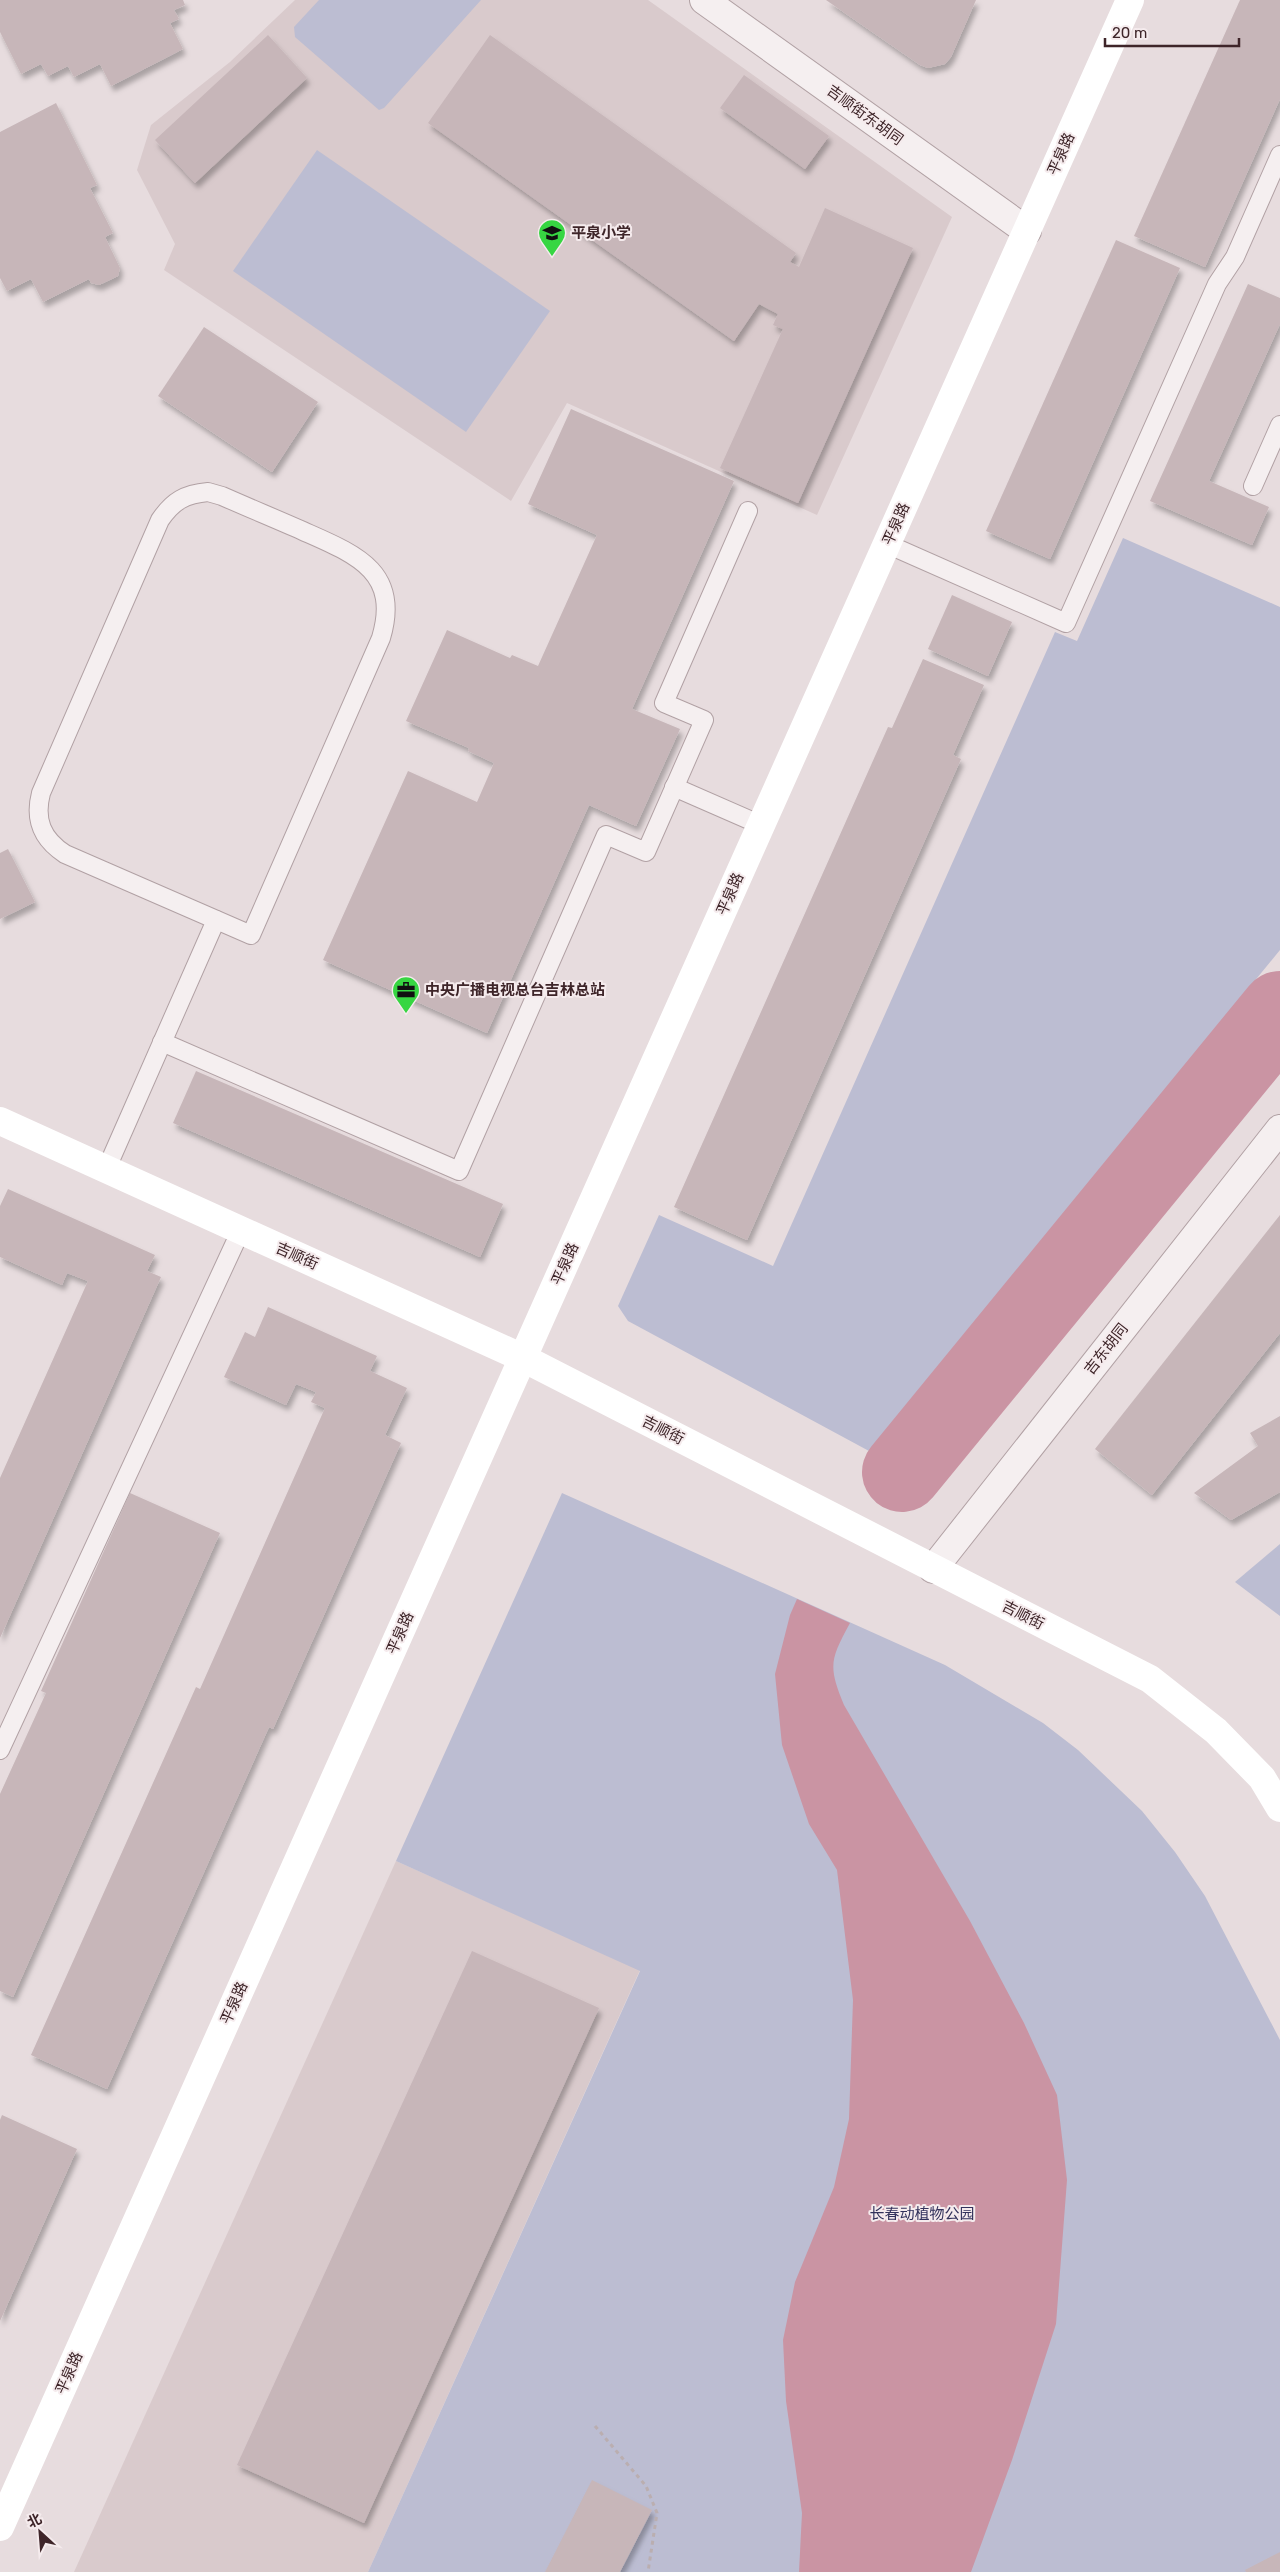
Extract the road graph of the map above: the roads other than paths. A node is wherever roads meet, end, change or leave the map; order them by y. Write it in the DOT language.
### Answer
graph roads {
  1 [pos="704,0"];
  2 [pos="1130,0"];
  3 [pos="1280,155"];
  4 [pos="1027,231"];
  5 [pos="1280,425"];
  6 [pos="1253,486"];
  7 [pos="748,511"];
  8 [pos="887,544"];
  9 [pos="674,787"];
  10 [pos="761,825"];
  11 [pos="216,920"];
  12 [pos="162,1042"];
  13 [pos="0,1121"];
  14 [pos="1280,1129"];
  15 [pos="106,1170"];
  16 [pos="241,1230"];
  17 [pos="523,1358"];
  18 [pos="933,1569"];
  19 [pos="0,1750"];
  20 [pos="1280,1808"];
  21 [pos="0,2527"];
  1 -- 4 [label="street, 吉顺街东胡同"];
  2 -- 4 [label="street, 平泉路"];
  3 -- 8 [label="lane"];
  4 -- 8 [label="street, 平泉路"];
  5 -- 6 [label="lane"];
  7 -- 9 [label="lane"];
  8 -- 10 [label="street, 平泉路"];
  9 -- 10 [label="lane"];
  9 -- 12 [label="lane"];
  10 -- 17 [label="street, 平泉路"];
  11 -- 11 [label="lane"];
  11 -- 12 [label="lane"];
  12 -- 15 [label="lane"];
  13 -- 15 [label="street, 吉顺街"];
  14 -- 18 [label="street, 吉东胡同"];
  15 -- 16 [label="street, 吉顺街"];
  16 -- 17 [label="street, 吉顺街"];
  16 -- 19 [label="lane"];
  17 -- 18 [label="street, 吉顺街"];
  17 -- 21 [label="street, 平泉路"];
  18 -- 20 [label="street, 吉顺街"];
}
